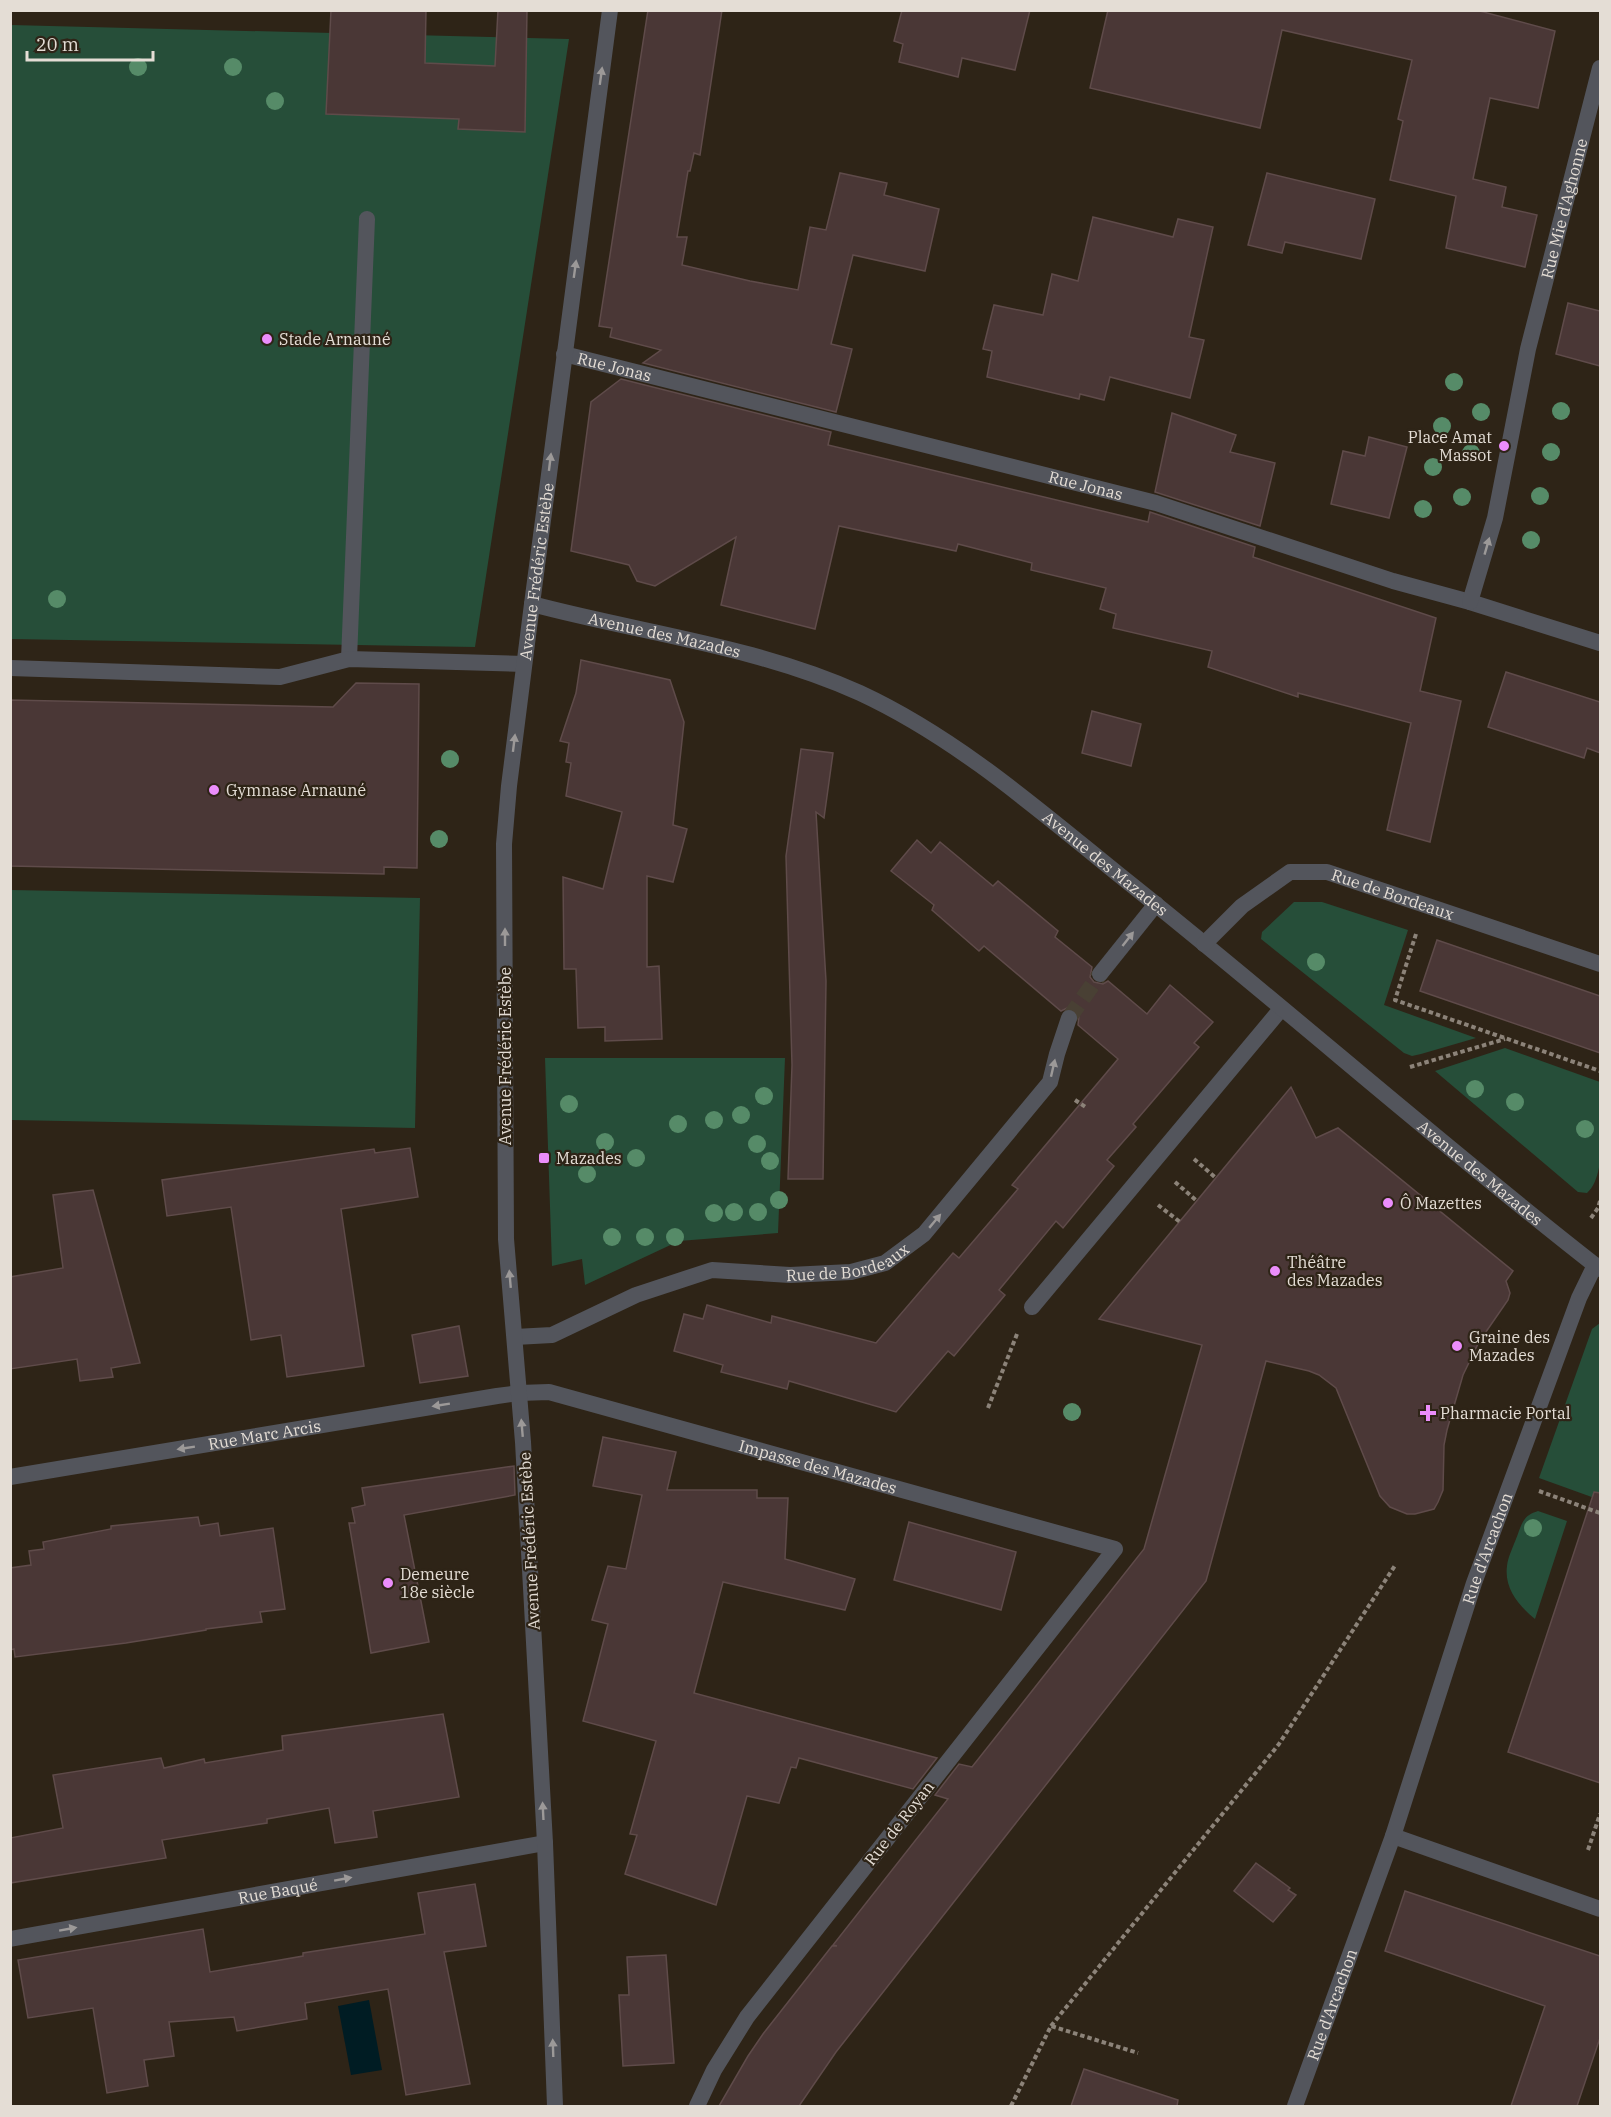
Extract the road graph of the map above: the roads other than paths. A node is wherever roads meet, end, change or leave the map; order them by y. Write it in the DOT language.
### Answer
graph roads {
  1 [pos="610,10"];
  2 [pos="1600,68"];
  3 [pos="367,219"];
  4 [pos="564,354"];
  5 [pos="1470,602"];
  6 [pos="531,604"];
  7 [pos="1600,642"];
  8 [pos="349,659"];
  9 [pos="524,664"];
  10 [pos="10,668"];
  11 [pos="1156,904"];
  12 [pos="1204,944"];
  13 [pos="1600,964"];
  14 [pos="1100,974"];
  15 [pos="1281,1009"];
  16 [pos="1069,1018"];
  17 [pos="1598,1267"];
  18 [pos="1032,1307"];
  19 [pos="515,1337"];
  20 [pos="519,1393"];
  21 [pos="10,1477"];
  22 [pos="1115,1549"];
  23 [pos="1393,1836"];
  24 [pos="545,1843"];
  25 [pos="1600,1909"];
  26 [pos="10,1939"];
  27 [pos="555,2106"];
  28 [pos="698,2106"];
  29 [pos="1295,2106"];
  4 -- 1 [label="street, Avenue Frédéric Estèbe, one-way"];
  5 -- 2 [label="street, Rue Mie d'Aghonne, one-way"];
  3 -- 8 [label="street"];
  4 -- 5 [label="street, Rue Jonas"];
  6 -- 4 [label="street, Avenue Frédéric Estèbe, one-way"];
  5 -- 7 [label="street, Rue Jonas"];
  6 -- 9 [label="street, Avenue Frédéric Estèbe"];
  6 -- 11 [label="street, Avenue des Mazades"];
  8 -- 9 [label="street"];
  8 -- 10 [label="street"];
  19 -- 9 [label="street, Avenue Frédéric Estèbe, one-way"];
  11 -- 12 [label="street, Avenue des Mazades"];
  14 -- 11 [label="street, one-way"];
  12 -- 13 [label="street, Rue de Bordeaux"];
  12 -- 15 [label="street, Avenue des Mazades"];
  15 -- 17 [label="street, Avenue des Mazades"];
  15 -- 18 [label="street"];
  19 -- 16 [label="street, Rue de Bordeaux, one-way"];
  17 -- 23 [label="street, Rue d'Arcachon"];
  19 -- 20 [label="street, Avenue Frédéric Estèbe"];
  20 -- 21 [label="street, Rue Marc Arcis, one-way"];
  20 -- 22 [label="street, Impasse des Mazades"];
  24 -- 20 [label="street, Avenue Frédéric Estèbe, one-way"];
  22 -- 28 [label="street, Rue de Royan"];
  23 -- 25 [label="street"];
  23 -- 29 [label="street, Rue d'Arcachon"];
  26 -- 24 [label="street, Rue Baqué, one-way"];
  27 -- 24 [label="street, Avenue Frédéric Estèbe, one-way"];
}
